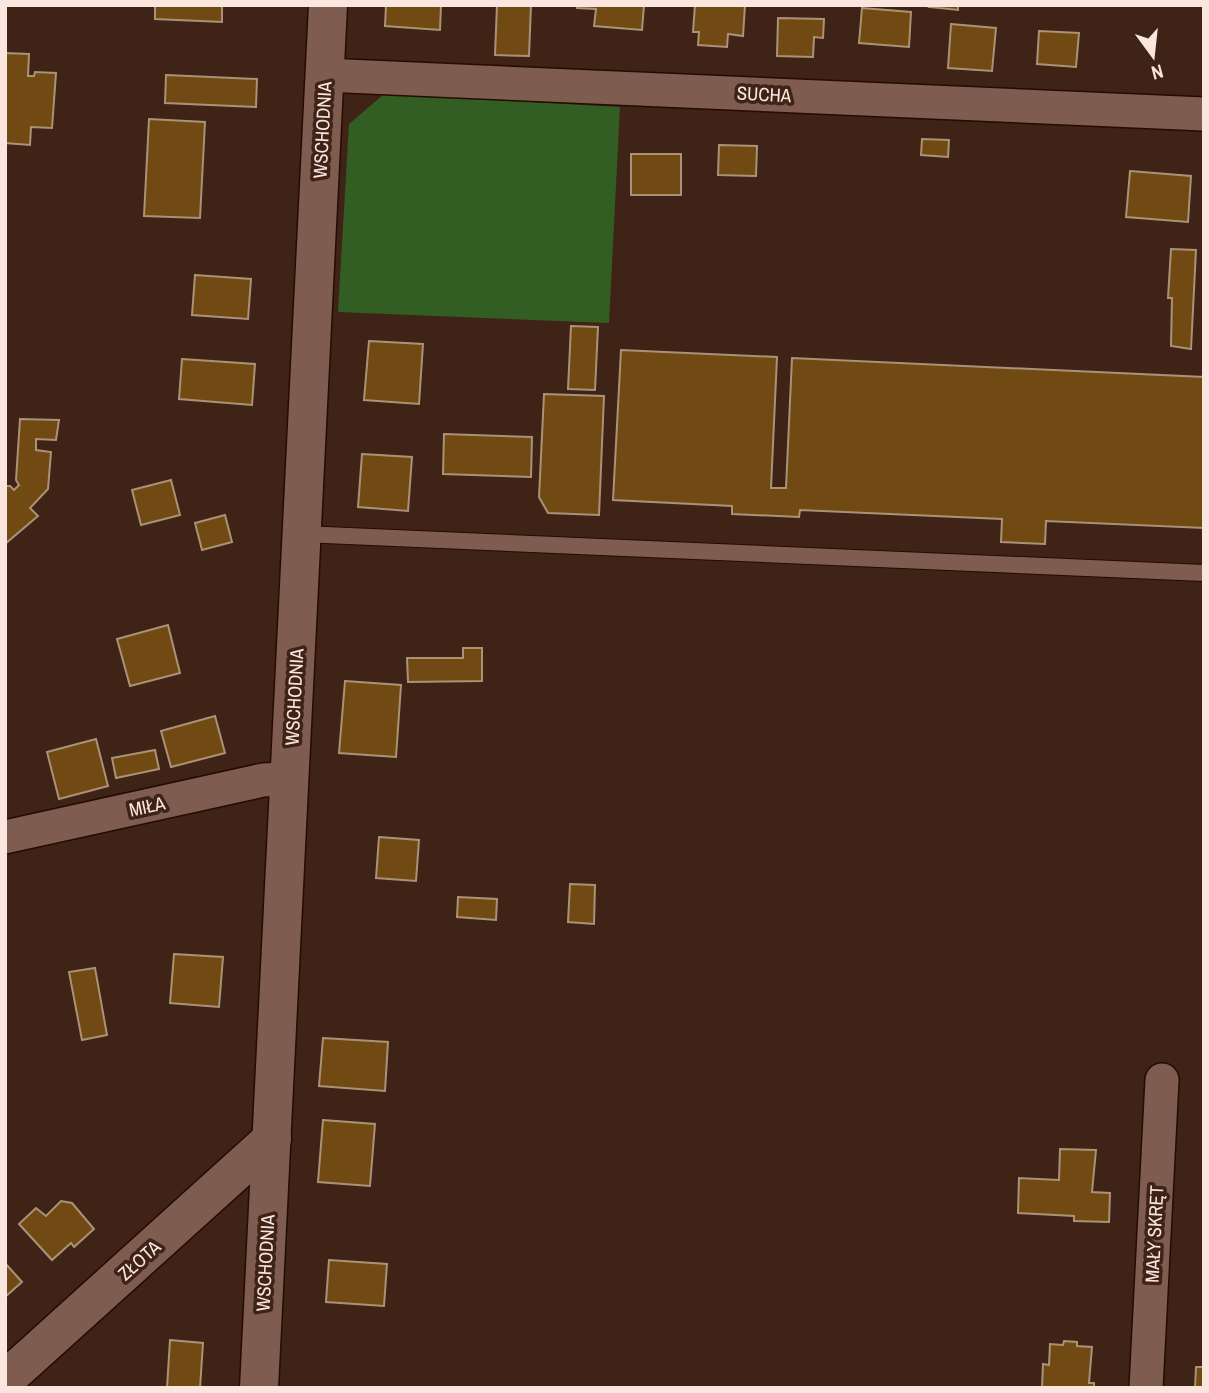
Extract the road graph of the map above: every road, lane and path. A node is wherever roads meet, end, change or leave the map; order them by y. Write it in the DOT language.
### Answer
graph roads {
  1 [pos="328,5"];
  2 [pos="324,75"];
  3 [pos="1204,114"];
  4 [pos="302,534"];
  5 [pos="1204,573"];
  6 [pos="289,779"];
  7 [pos="5,837"];
  8 [pos="1162,1080"];
  9 [pos="272,1139"];
  10 [pos="5,1380"];
  11 [pos="259,1388"];
  12 [pos="1146,1388"];
  1 -- 2 [label="street, WSCHODNIA"];
  2 -- 3 [label="street, SUCHA"];
  2 -- 4 [label="street, WSCHODNIA"];
  4 -- 5 [label="lane"];
  4 -- 6 [label="street, WSCHODNIA"];
  6 -- 7 [label="street, MIŁA"];
  6 -- 9 [label="street, WSCHODNIA"];
  8 -- 12 [label="street, MAŁY SKRĘT"];
  9 -- 10 [label="street, ZŁOTA"];
  9 -- 11 [label="street, WSCHODNIA"];
}
